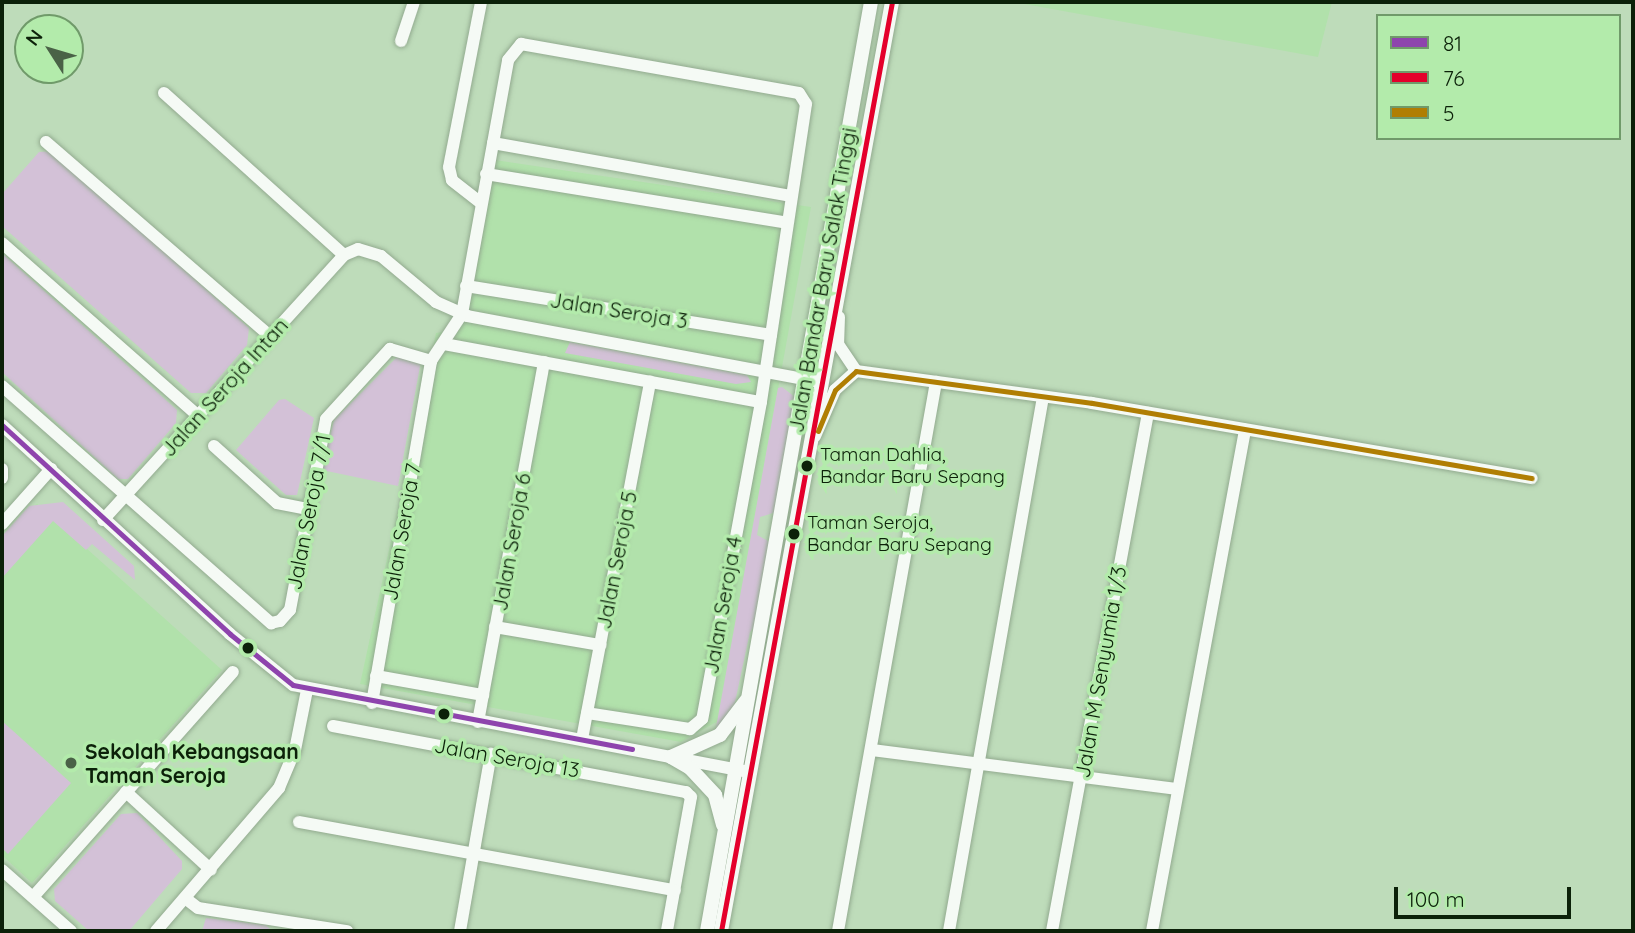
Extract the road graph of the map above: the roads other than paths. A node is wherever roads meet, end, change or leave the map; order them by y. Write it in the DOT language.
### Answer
graph roads {
  1 [pos="414,2"];
  2 [pos="481,2"];
  3 [pos="871,2"];
  4 [pos="892,2"];
  5 [pos="401,41"];
  6 [pos="164,93"];
  7 [pos="46,142"];
  8 [pos="493,143"];
  9 [pos="486,174"];
  10 [pos="790,195"];
  11 [pos="481,203"];
  12 [pos="787,223"];
  13 [pos="2,243"];
  14 [pos="344,255"];
  15 [pos="840,280"];
  16 [pos="466,286"];
  17 [pos="461,314"];
  18 [pos="771,335"];
  19 [pos="270,336"];
  20 [pos="444,344"];
  21 [pos="431,361"];
  22 [pos="544,362"];
  23 [pos="856,371"];
  24 [pos="765,372"];
  25 [pos="804,379"];
  26 [pos="650,381"];
  27 [pos="821,382"];
  28 [pos="936,382"];
  29 [pos="2,386"];
  30 [pos="1043,397"];
  31 [pos="761,402"];
  32 [pos="1148,413"];
  33 [pos="198,416"];
  34 [pos="2,425"];
  35 [pos="1244,429"];
  36 [pos="214,446"];
  37 [pos="808,452"];
  38 [pos="51,469"];
  39 [pos="1532,478"];
  40 [pos="125,496"];
  41 [pos="309,509"];
  42 [pos="103,520"];
  43 [pos="2,524"];
  44 [pos="495,627"];
  45 [pos="600,645"];
  46 [pos="233,672"];
  47 [pos="376,676"];
  48 [pos="307,690"];
  49 [pos="751,693"];
  50 [pos="483,695"];
  51 [pos="372,703"];
  52 [pos="587,713"];
  53 [pos="478,722"];
  54 [pos="333,726"];
  55 [pos="583,739"];
  56 [pos="872,750"];
  57 [pos="491,754"];
  58 [pos="671,757"];
  59 [pos="979,764"];
  60 [pos="743,771"];
  61 [pos="1081,777"];
  62 [pos="1177,789"];
  63 [pos="125,792"];
  64 [pos="299,822"];
  65 [pos="725,843"];
  66 [pos="473,853"];
  67 [pos="2,870"];
  68 [pos="211,870"];
  69 [pos="675,890"];
  70 [pos="33,897"];
  71 [pos="186,898"];
  72 [pos="284,925"];
  73 [pos="71,931"];
  74 [pos="156,931"];
  75 [pos="346,931"];
  76 [pos="460,931"];
  77 [pos="667,931"];
  78 [pos="707,931"];
  79 [pos="722,931"];
  80 [pos="838,931"];
  81 [pos="949,931"];
  82 [pos="1052,931"];
  83 [pos="1152,931"];
  1 -- 5 [label="street"];
  2 -- 11 [label="street"];
  3 -- 25 [label="main road, Jalan Bandar Baru Salak Tinggi"];
  4 -- 15 [label="main road, Jalan Bandar Baru Salak Tinggi"];
  6 -- 14 [label="street"];
  7 -- 19 [label="street"];
  8 -- 9 [label="street"];
  8 -- 10 [label="street"];
  8 -- 10 [label="street, Jalan Seroja 4"];
  9 -- 11 [label="street"];
  9 -- 12 [label="street"];
  10 -- 12 [label="street, Jalan Seroja 4"];
  11 -- 16 [label="street"];
  12 -- 18 [label="street, Jalan Seroja 4"];
  13 -- 33 [label="street"];
  14 -- 17 [label="street"];
  14 -- 19 [label="street, Jalan Seroja Intan"];
  15 -- 23 [label="street"];
  15 -- 27 [label="main road, Jalan Bandar Baru Salak Tinggi"];
  16 -- 17 [label="street"];
  16 -- 18 [label="street, Jalan Seroja 3"];
  17 -- 20 [label="street"];
  17 -- 24 [label="street"];
  18 -- 24 [label="street, Jalan Seroja 4"];
  19 -- 33 [label="street, Jalan Seroja Intan"];
  20 -- 21 [label="street"];
  20 -- 22 [label="street"];
  21 -- 41 [label="street, Jalan Seroja 7/1"];
  21 -- 47 [label="street, Jalan Seroja 7"];
  22 -- 26 [label="street"];
  22 -- 44 [label="street, Jalan Seroja 6"];
  23 -- 28 [label="street"];
  23 -- 37 [label="street"];
  24 -- 25 [label="street"];
  24 -- 31 [label="street, Jalan Seroja 4"];
  25 -- 27 [label="street"];
  25 -- 49 [label="main road, Jalan Bandar Baru Salak Tinggi"];
  26 -- 31 [label="street"];
  26 -- 45 [label="street, Jalan Seroja 5"];
  27 -- 37 [label="main road, Jalan Bandar Baru Salak Tinggi"];
  28 -- 30 [label="street"];
  28 -- 56 [label="street"];
  29 -- 40 [label="street"];
  30 -- 32 [label="street"];
  30 -- 59 [label="street"];
  31 -- 52 [label="street, Jalan Seroja 4"];
  32 -- 35 [label="street"];
  32 -- 61 [label="street, Jalan M Senyumia 1/3"];
  33 -- 40 [label="street, Jalan Seroja Intan"];
  34 -- 38 [label="street"];
  35 -- 39 [label="street"];
  35 -- 62 [label="street"];
  36 -- 41 [label="street"];
  37 -- 60 [label="main road, Jalan Bandar Baru Salak Tinggi"];
  38 -- 42 [label="street"];
  38 -- 43 [label="street"];
  40 -- 41 [label="street, Jalan Seroja 7/1"];
  40 -- 42 [label="street, Jalan Seroja Intan"];
  42 -- 48 [label="street"];
  44 -- 45 [label="street"];
  44 -- 50 [label="street, Jalan Seroja 6"];
  45 -- 52 [label="street, Jalan Seroja 5"];
  46 -- 63 [label="street"];
  47 -- 50 [label="street"];
  47 -- 51 [label="street, Jalan Seroja 7"];
  48 -- 51 [label="street"];
  48 -- 68 [label="street"];
  49 -- 58 [label="main road"];
  49 -- 60 [label="main road, Jalan Bandar Baru Salak Tinggi"];
  50 -- 53 [label="street, Jalan Seroja 6"];
  51 -- 53 [label="street"];
  52 -- 55 [label="street, Jalan Seroja 5"];
  53 -- 55 [label="street"];
  54 -- 57 [label="street, Jalan Seroja 13"];
  55 -- 58 [label="street"];
  56 -- 59 [label="street"];
  56 -- 80 [label="street"];
  57 -- 66 [label="street"];
  57 -- 69 [label="street, Jalan Seroja 13"];
  58 -- 60 [label="street"];
  58 -- 65 [label="main road"];
  59 -- 61 [label="street"];
  59 -- 81 [label="street"];
  60 -- 65 [label="main road, Jalan Bandar Baru Salak Tinggi"];
  60 -- 79 [label="main road, Jalan Bandar Baru Salak Tinggi"];
  61 -- 62 [label="street"];
  61 -- 82 [label="street, Jalan M Senyumia 1/3"];
  62 -- 83 [label="street"];
  63 -- 68 [label="street"];
  63 -- 70 [label="street"];
  64 -- 66 [label="street"];
  65 -- 78 [label="main road, Jalan Bandar Baru Salak Tinggi"];
  66 -- 69 [label="street"];
  66 -- 76 [label="street"];
  67 -- 70 [label="street"];
  68 -- 71 [label="street"];
  69 -- 77 [label="street"];
  70 -- 73 [label="street"];
  71 -- 72 [label="street"];
  71 -- 74 [label="street"];
  72 -- 75 [label="street"];
}
